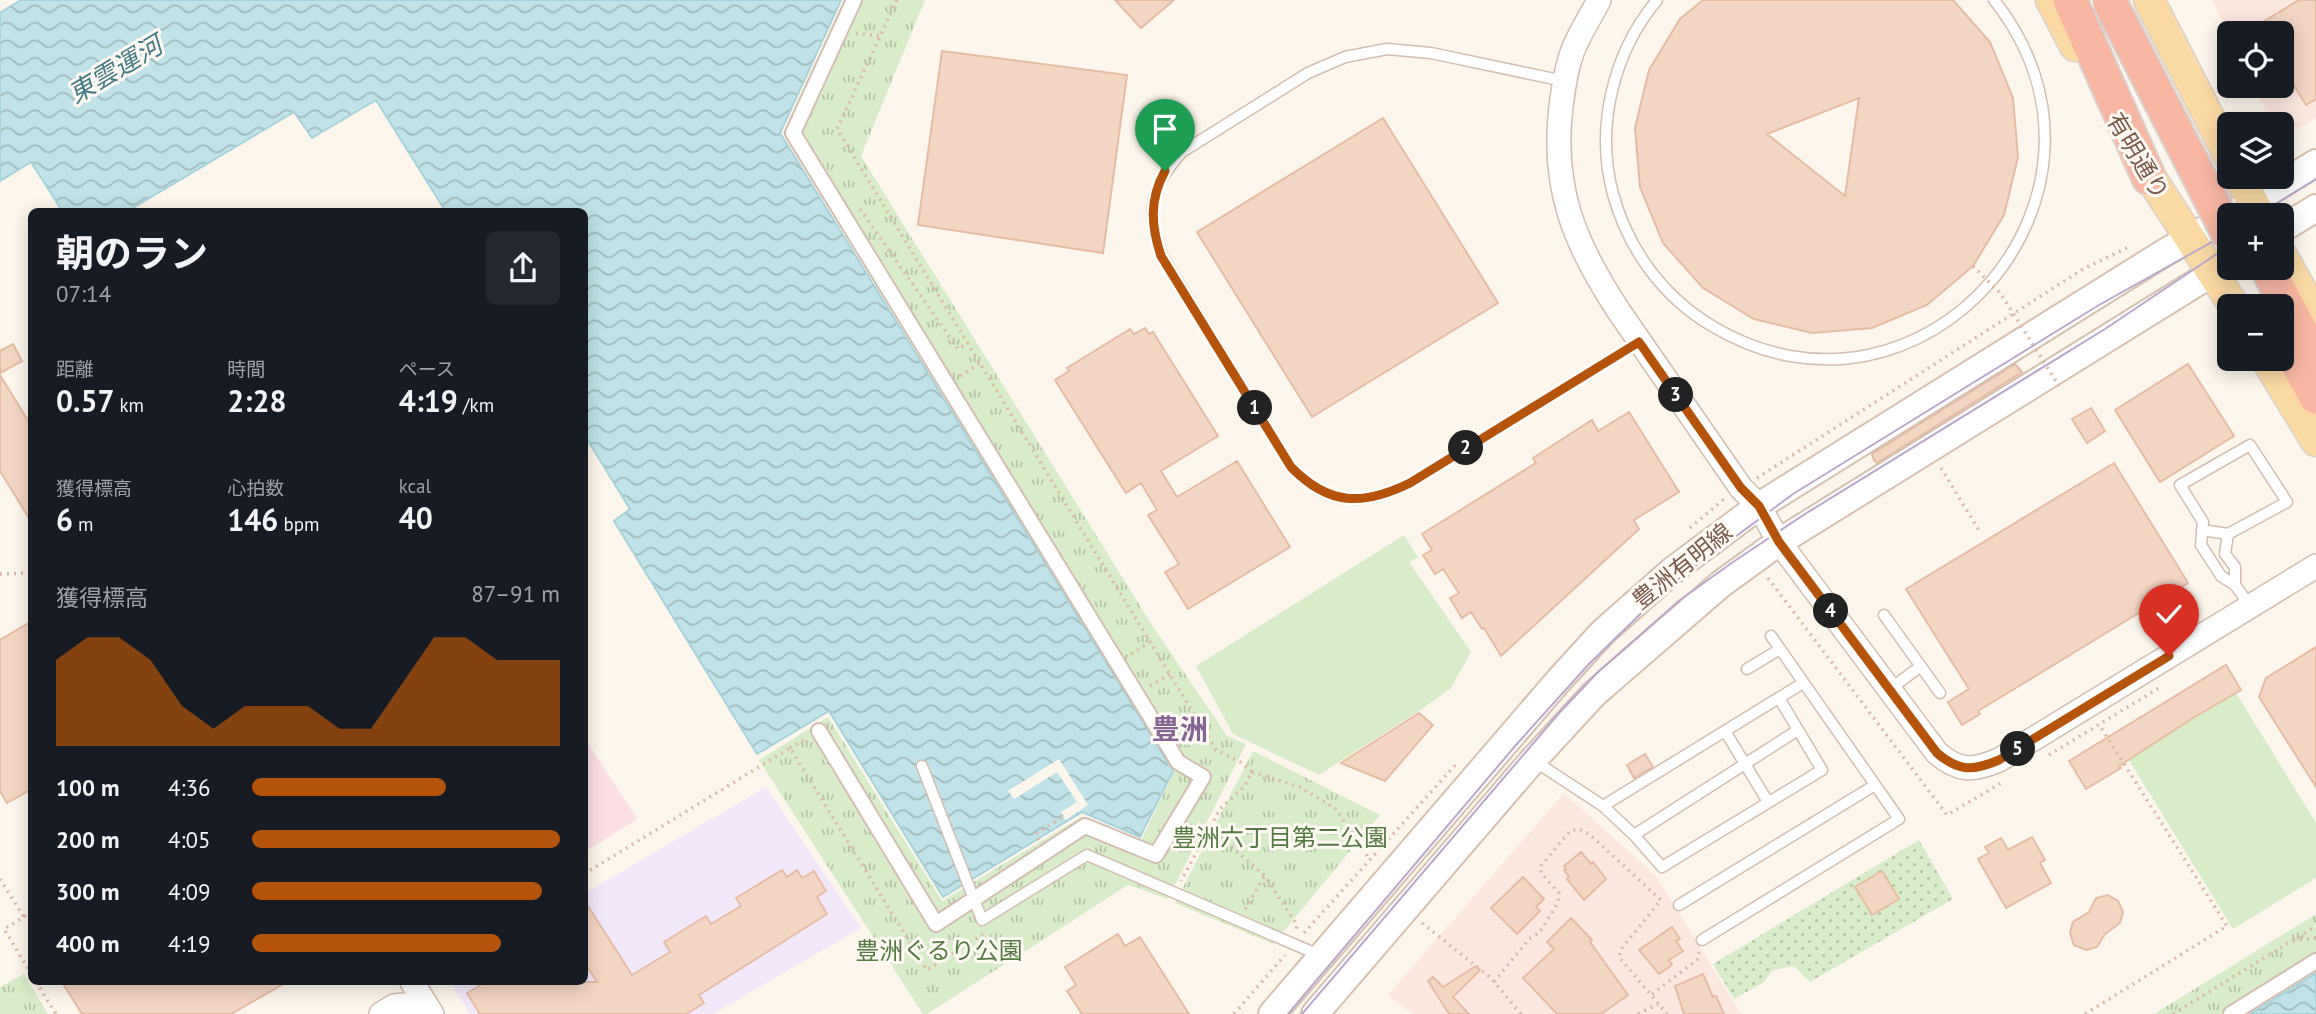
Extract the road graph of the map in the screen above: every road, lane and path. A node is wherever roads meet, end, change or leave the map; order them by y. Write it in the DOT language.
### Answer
graph roads {
  1 [pos="854,0"];
  2 [pos="897,0"];
  3 [pos="1600,0"];
  4 [pos="1657,0"];
  5 [pos="1994,0"];
  6 [pos="2051,0"];
  7 [pos="2070,0"];
  8 [pos="2109,0"];
  9 [pos="2130,0"];
  10 [pos="2149,0"];
  11 [pos="847,32"];
  12 [pos="880,37"];
  13 [pos="1564,81"];
  14 [pos="2217,133"];
  15 [pos="2316,163"];
  16 [pos="2149,178"];
  17 [pos="2240,203"];
  18 [pos="2249,203"];
  19 [pos="858,206"];
  20 [pos="2316,208"];
  21 [pos="2217,212"];
  22 [pos="2217,222"];
  23 [pos="2294,222"];
  24 [pos="2190,239"];
  25 [pos="2142,241"];
  26 [pos="2217,263"];
  27 [pos="1973,266"];
  28 [pos="2217,269"];
  29 [pos="2294,278"];
  30 [pos="2273,280"];
  31 [pos="2316,317"];
  32 [pos="1639,342"];
  33 [pos="968,344"];
  34 [pos="2294,357"];
  35 [pos="2316,360"];
  36 [pos="980,363"];
  37 [pos="2273,371"];
  38 [pos="953,380"];
  39 [pos="2060,386"];
  40 [pos="2316,397"];
  41 [pos="2316,441"];
  42 [pos="1941,468"];
  43 [pos="1755,479"];
  44 [pos="1759,506"];
  45 [pos="2202,530"];
  46 [pos="1980,531"];
  47 [pos="2228,534"];
  48 [pos="1779,542"];
  49 [pos="2316,566"];
  50 [pos="28,573"];
  51 [pos="0,574"];
  52 [pos="1768,578"];
  53 [pos="2235,584"];
  54 [pos="2250,607"];
  55 [pos="1884,615"];
  56 [pos="1771,636"];
  57 [pos="1150,642"];
  58 [pos="1780,649"];
  59 [pos="1123,659"];
  60 [pos="1921,666"];
  61 [pos="1747,669"];
  62 [pos="1170,674"];
  63 [pos="2168,682"];
  64 [pos="1803,683"];
  65 [pos="1889,689"];
  66 [pos="1143,691"];
  67 [pos="1940,693"];
  68 [pos="1779,698"];
  69 [pos="2087,706"];
  70 [pos="2100,726"];
  71 [pos="1798,730"];
  72 [pos="819,731"];
  73 [pos="1725,731"];
  74 [pos="1533,760"];
  75 [pos="2041,760"];
  76 [pos="1745,764"];
  77 [pos="922,766"];
  78 [pos="1252,772"];
  79 [pos="2006,780"];
  80 [pos="1875,785"];
  81 [pos="1768,802"];
  82 [pos="1603,806"];
  83 [pos="1064,816"];
  84 [pos="1210,828"];
  85 [pos="1035,835"];
  86 [pos="1634,835"];
  87 [pos="1370,860"];
  88 [pos="588,872"];
  89 [pos="1265,876"];
  90 [pos="0,878"];
  91 [pos="1175,892"];
  92 [pos="974,899"];
  93 [pos="1679,905"];
  94 [pos="28,914"];
  95 [pos="24,917"];
  96 [pos="1238,920"];
  97 [pos="1421,922"];
  98 [pos="2316,926"];
  99 [pos="985,933"];
  100 [pos="2316,938"];
  101 [pos="1702,940"];
  102 [pos="2291,941"];
  103 [pos="1294,944"];
  104 [pos="1321,956"];
  105 [pos="2316,961"];
  106 [pos="28,968"];
  107 [pos="1494,982"];
  108 [pos="38,985"];
  109 [pos="413,985"];
  110 [pos="1652,994"];
  111 [pos="1658,1004"];
  112 [pos="425,1010"];
  113 [pos="56,1014"];
  114 [pos="381,1014"];
  115 [pos="1272,1014"];
  116 [pos="1315,1014"];
  117 [pos="1521,1014"];
  118 [pos="1638,1014"];
  119 [pos="1667,1014"];
  120 [pos="2085,1014"];
  121 [pos="2172,1014"];
  122 [pos="2231,1014"];
  1 -- 92 [label="street"];
  2 -- 12 [label="path"];
  3 -- 13 [label="street"];
  4 -- 5 [label="lane"];
  6 -- 16 [label="main road, 有明通り"];
  7 -- 16 [label="highway"];
  8 -- 21 [label="highway, bridge"];
  9 -- 17 [label="highway"];
  10 -- 14 [label="main road"];
  11 -- 12 [label="path"];
  12 -- 33 [label="path"];
  13 -- 32 [label="street"];
  13 -- 32 [label="lane"];
  15 -- 18 [label="main road, 豊洲有明線"];
  16 -- 24 [label="main road, 有明通り"];
  19 -- 33 [label="path"];
  20 -- 23 [label="main road"];
  22 -- 24 [label="main road, 豊洲有明線"];
  24 -- 26 [label="main road, 有明通り"];
  24 -- 44 [label="main road, 豊洲有明線"];
  25 -- 43 [label="path"];
  27 -- 39 [label="path, bridge"];
  28 -- 48 [label="main road, 豊洲有明線"];
  29 -- 31 [label="main road"];
  30 -- 35 [label="highway"];
  32 -- 44 [label="street"];
  33 -- 36 [label="path"];
  34 -- 40 [label="highway"];
  36 -- 38 [label="path"];
  36 -- 57 [label="path"];
  37 -- 41 [label="main road"];
  42 -- 46 [label="path"];
  44 -- 48 [label="street"];
  44 -- 104 [label="main road, 豊洲有明線"];
  45 -- 47 [label="lane"];
  45 -- 47 [label="lane"];
  45 -- 53 [label="lane"];
  47 -- 53 [label="lane"];
  48 -- 65 [label="street"];
  48 -- 74 [label="main road, 豊洲有明線"];
  49 -- 54 [label="street"];
  50 -- 51 [label="path"];
  52 -- 79 [label="path"];
  53 -- 54 [label="lane"];
  54 -- 69 [label="street"];
  55 -- 60 [label="lane"];
  56 -- 58 [label="lane"];
  57 -- 59 [label="path"];
  57 -- 62 [label="path"];
  58 -- 61 [label="lane"];
  58 -- 64 [label="lane"];
  60 -- 65 [label="lane"];
  60 -- 67 [label="lane"];
  62 -- 66 [label="path"];
  62 -- 78 [label="path"];
  63 -- 70 [label="path"];
  64 -- 68 [label="lane"];
  64 -- 80 [label="lane"];
  65 -- 69 [label="street"];
  68 -- 71 [label="lane"];
  68 -- 73 [label="lane"];
  69 -- 70 [label="path"];
  70 -- 75 [label="path"];
  70 -- 120 [label="path"];
  71 -- 76 [label="lane"];
  71 -- 81 [label="lane"];
  72 -- 92 [label="street"];
  73 -- 76 [label="lane"];
  73 -- 82 [label="lane"];
  74 -- 82 [label="lane"];
  74 -- 116 [label="main road, 豊洲有明線"];
  76 -- 81 [label="lane"];
  76 -- 86 [label="lane"];
  77 -- 92 [label="lane"];
  78 -- 84 [label="path"];
  78 -- 87 [label="path"];
  80 -- 93 [label="lane"];
  80 -- 101 [label="lane"];
  81 -- 86 [label="lane"];
  82 -- 86 [label="lane"];
  83 -- 85 [label="path"];
  84 -- 89 [label="path"];
  84 -- 91 [label="path"];
  88 -- 99 [label="path"];
  89 -- 96 [label="path"];
  89 -- 103 [label="path"];
  90 -- 95 [label="path"];
  91 -- 92 [label="lane"];
  91 -- 96 [label="lane"];
  94 -- 95 [label="path"];
  95 -- 106 [label="path"];
  96 -- 103 [label="lane"];
  97 -- 107 [label="path"];
  98 -- 102 [label="path"];
  100 -- 102 [label="path"];
  101 -- 110 [label="path"];
  102 -- 121 [label="path"];
  103 -- 104 [label="lane"];
  104 -- 115 [label="main road, 豊洲有明線"];
  105 -- 122 [label="street"];
  107 -- 110 [label="path"];
  107 -- 117 [label="path"];
  108 -- 113 [label="path"];
  109 -- 112 [label="street"];
  110 -- 111 [label="path"];
  111 -- 118 [label="path"];
  111 -- 119 [label="path"];
  112 -- 114 [label="street"];
}
